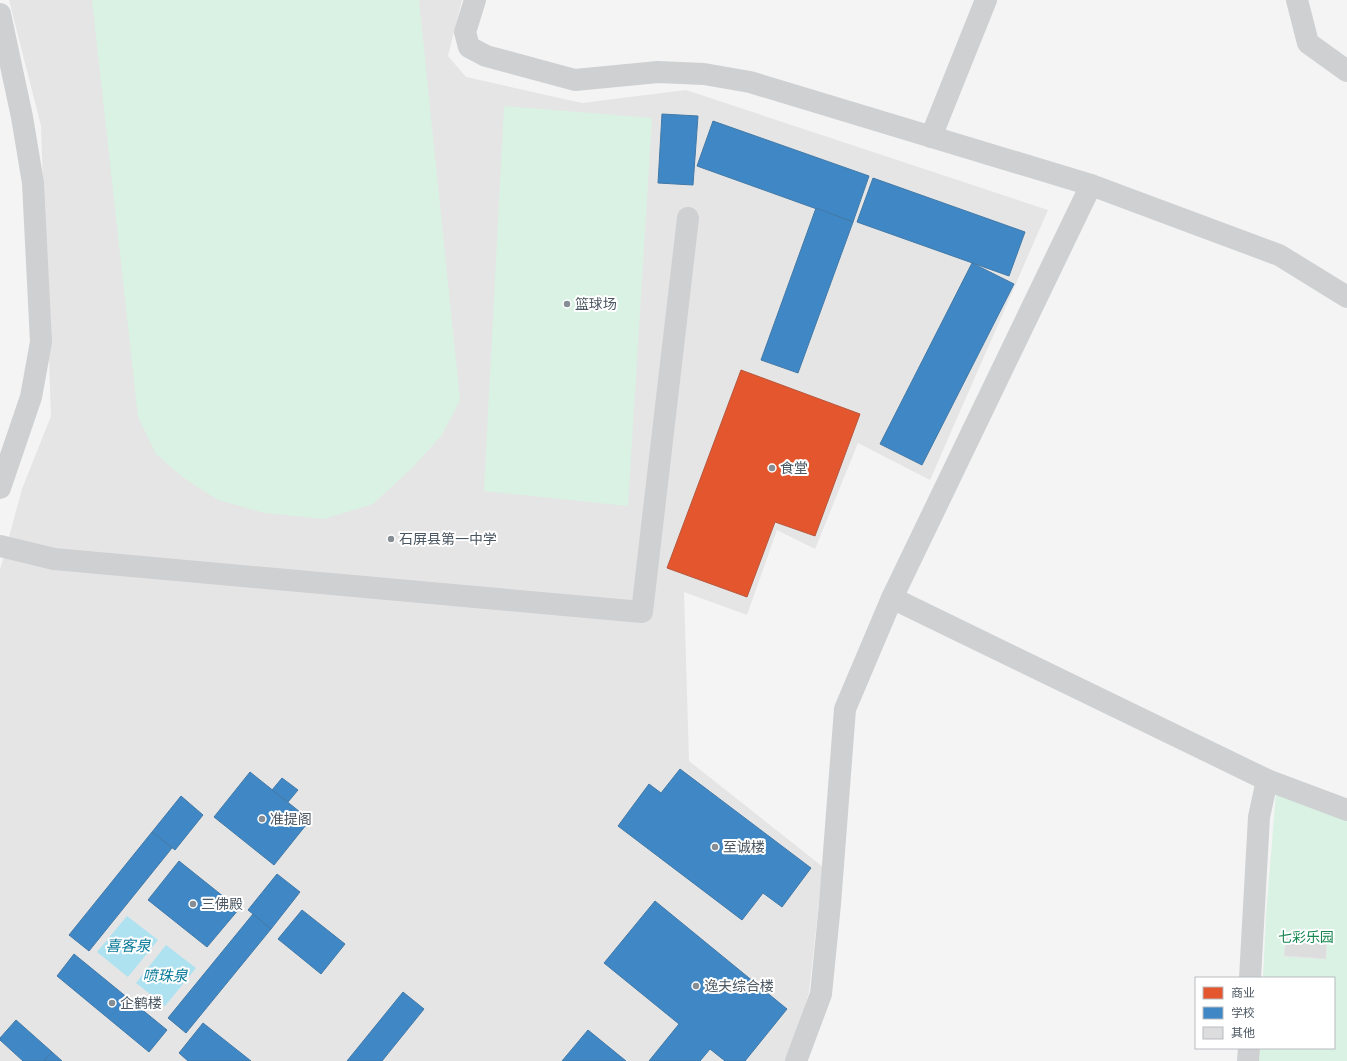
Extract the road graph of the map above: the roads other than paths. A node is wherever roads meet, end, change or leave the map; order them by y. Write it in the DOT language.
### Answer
graph roads {
  1 [pos="475,0"];
  2 [pos="986,0"];
  3 [pos="1297,0"];
  4 [pos="0,14"];
  5 [pos="1347,71"];
  6 [pos="931,137"];
  7 [pos="1091,185"];
  8 [pos="688,218"];
  9 [pos="1347,297"];
  10 [pos="0,488"];
  11 [pos="0,546"];
  12 [pos="892,598"];
  13 [pos="1267,780"];
  14 [pos="1347,810"];
  15 [pos="1250,977"];
  16 [pos="1249,1049"];
  17 [pos="796,1061"];
  18 [pos="1248,1061"];
  1 -- 6 [label="street"];
  2 -- 6 [label="street"];
  3 -- 5 [label="street"];
  4 -- 10 [label="street"];
  6 -- 7 [label="street"];
  7 -- 9 [label="street"];
  7 -- 12 [label="street"];
  8 -- 11 [label="street"];
  12 -- 13 [label="street"];
  12 -- 17 [label="street"];
  13 -- 14 [label="street"];
  13 -- 15 [label="street"];
  16 -- 18 [label="street"];
}
